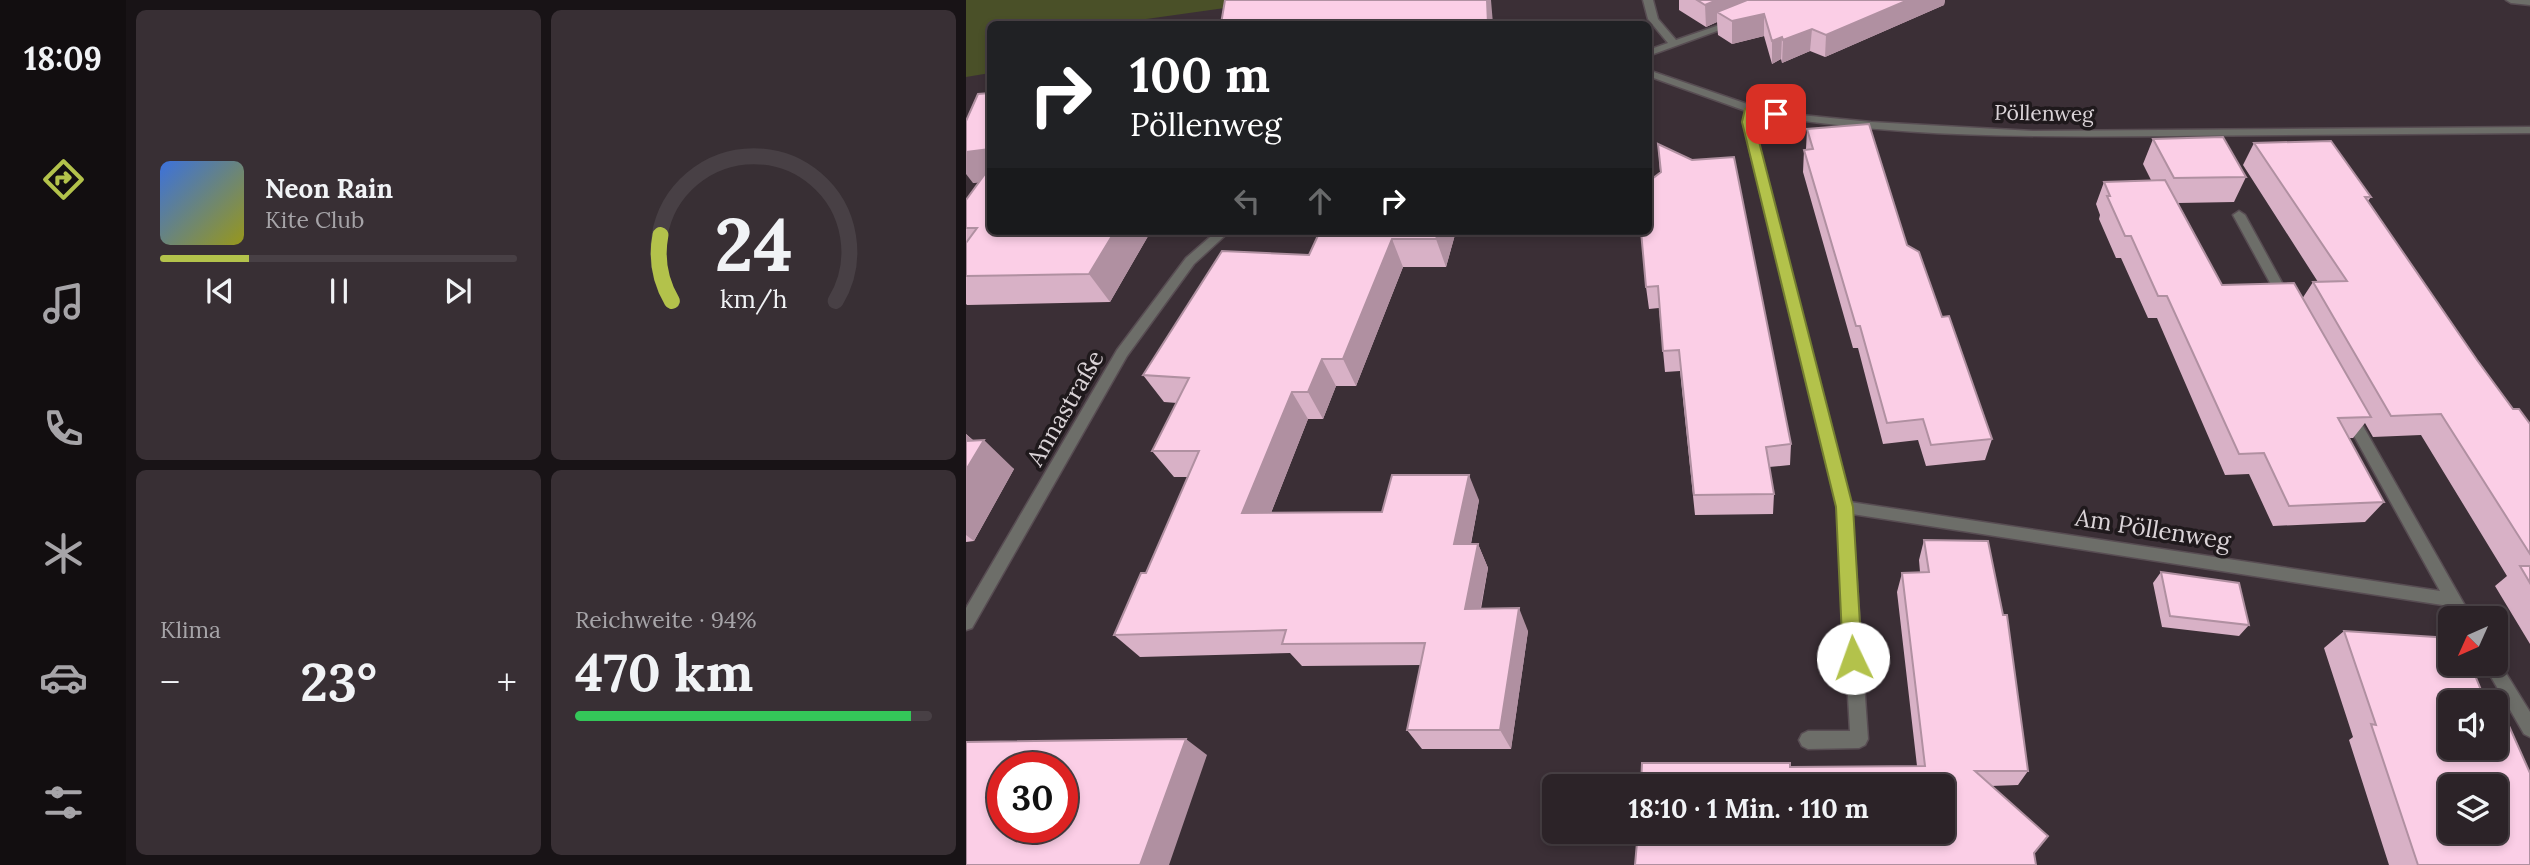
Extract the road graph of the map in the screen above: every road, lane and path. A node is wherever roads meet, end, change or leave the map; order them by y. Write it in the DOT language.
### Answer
graph roads {
  1 [pos="1648,0"];
  2 [pos="2511,0"];
  3 [pos="2530,2"];
  4 [pos="1742,19"];
  5 [pos="1674,44"];
  6 [pos="1652,52"];
  7 [pos="1652,75"];
  8 [pos="1751,109"];
  9 [pos="2530,130"];
  10 [pos="2239,215"];
  11 [pos="1219,235"];
  12 [pos="2297,319"];
  13 [pos="2340,398"];
  14 [pos="1844,507"];
  15 [pos="2454,600"];
  16 [pos="2457,606"];
  17 [pos="966,623"];
  18 [pos="2499,676"];
  19 [pos="2530,728"];
  20 [pos="1808,740"];
  1 -- 5 [label="street"];
  2 -- 3 [label="street"];
  4 -- 5 [label="street"];
  5 -- 6 [label="street"];
  7 -- 8 [label="street, Pöllenweg"];
  8 -- 9 [label="street, Pöllenweg"];
  8 -- 14 [label="street"];
  10 -- 12 [label="street"];
  11 -- 17 [label="street, Annastraße"];
  13 -- 15 [label="street"];
  14 -- 15 [label="street, Am Pöllenweg"];
  14 -- 20 [label="street"];
  15 -- 16 [label="street"];
  18 -- 19 [label="street"];
}
